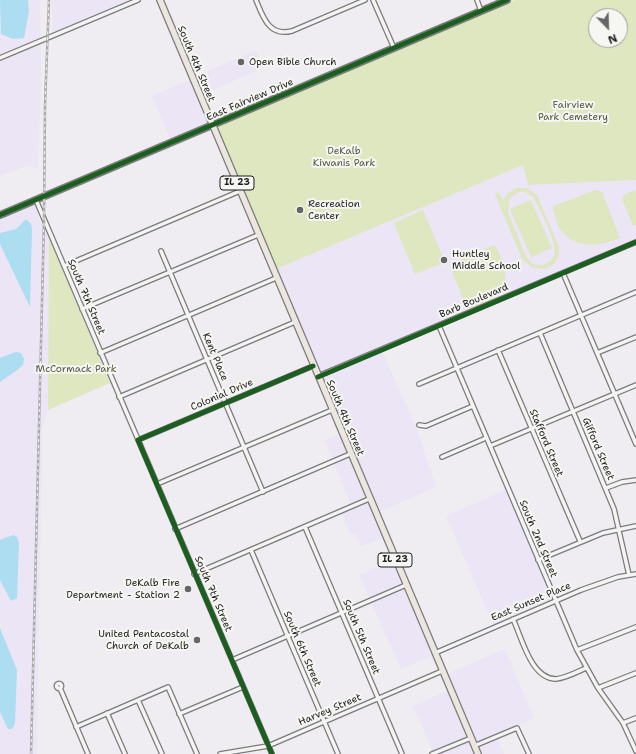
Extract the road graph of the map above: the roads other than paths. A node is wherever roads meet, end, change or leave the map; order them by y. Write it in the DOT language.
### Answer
graph roads {
  1 [pos="138,0"];
  2 [pos="160,0"];
  3 [pos="256,0"];
  4 [pos="365,0"];
  5 [pos="373,0"];
  6 [pos="477,0"];
  7 [pos="507,0"];
  8 [pos="481,11"];
  9 [pos="394,48"];
  10 [pos="0,58"];
  11 [pos="212,125"];
  12 [pos="240,191"];
  13 [pos="36,200"];
  14 [pos="0,215"];
  15 [pos="258,235"];
  16 [pos="636,242"];
  17 [pos="161,251"];
  18 [pos="64,266"];
  19 [pos="170,272"];
  20 [pos="563,273"];
  21 [pos="276,278"];
  22 [pos="636,292"];
  23 [pos="82,309"];
  24 [pos="581,315"];
  25 [pos="189,316"];
  26 [pos="295,322"];
  27 [pos="439,326"];
  28 [pos="540,333"];
  29 [pos="636,336"];
  30 [pos="498,350"];
  31 [pos="100,353"];
  32 [pos="598,353"];
  33 [pos="207,359"];
  34 [pos="313,366"];
  35 [pos="456,367"];
  36 [pos="318,377"];
  37 [pos="419,384"];
  38 [pos="636,385"];
  39 [pos="614,394"];
  40 [pos="119,397"];
  41 [pos="226,403"];
  42 [pos="473,406"];
  43 [pos="332,410"];
  44 [pos="573,412"];
  45 [pos="419,425"];
  46 [pos="532,429"];
  47 [pos="486,438"];
  48 [pos="138,440"];
  49 [pos="636,444"];
  50 [pos="490,446"];
  51 [pos="244,447"];
  52 [pos="350,454"];
  53 [pos="442,457"];
  54 [pos="636,480"];
  55 [pos="156,484"];
  56 [pos="606,488"];
  57 [pos="263,492"];
  58 [pos="369,499"];
  59 [pos="305,526"];
  60 [pos="636,526"];
  61 [pos="175,529"];
  62 [pos="620,529"];
  63 [pos="580,542"];
  64 [pos="251,550"];
  65 [pos="538,560"];
  66 [pos="194,574"];
  67 [pos="636,574"];
  68 [pos="629,575"];
  69 [pos="406,585"];
  70 [pos="556,600"];
  71 [pos="342,613"];
  72 [pos="513,619"];
  73 [pos="636,627"];
  74 [pos="288,636"];
  75 [pos="577,650"];
  76 [pos="435,653"];
  77 [pos="232,660"];
  78 [pos="586,668"];
  79 [pos="442,670"];
  80 [pos="636,673"];
  81 [pos="243,687"];
  82 [pos="60,688"];
  83 [pos="598,688"];
  84 [pos="378,698"];
  85 [pos="138,700"];
  86 [pos="107,713"];
  87 [pos="179,714"];
  88 [pos="636,718"];
  89 [pos="324,721"];
  90 [pos="623,723"];
  91 [pos="76,727"];
  92 [pos="471,738"];
  93 [pos="268,746"];
  94 [pos="474,746"];
  95 [pos="636,750"];
  96 [pos="88,754"];
  97 [pos="125,754"];
  98 [pos="162,754"];
  99 [pos="197,754"];
  100 [pos="223,754"];
  101 [pos="272,754"];
  102 [pos="338,754"];
  103 [pos="402,754"];
  104 [pos="432,754"];
  105 [pos="478,754"];
  106 [pos="528,754"];
  1 -- 10 [label="street"];
  2 -- 11 [label="main road, South 4th Street / IL 23"];
  3 -- 4 [label="street"];
  5 -- 9 [label="street"];
  6 -- 8 [label="street"];
  7 -- 8 [label="street, East Fairview Drive"];
  8 -- 9 [label="street, East Fairview Drive"];
  9 -- 11 [label="street, East Fairview Drive"];
  11 -- 12 [label="main road, South 4th Street / IL 23"];
  11 -- 13 [label="street, East Fairview Drive"];
  12 -- 15 [label="main road, South 4th Street / IL 23"];
  12 -- 18 [label="street"];
  13 -- 14 [label="street, East Fairview Drive"];
  13 -- 18 [label="street, South 7th Street"];
  15 -- 19 [label="street"];
  15 -- 21 [label="main road, South 4th Street / IL 23"];
  16 -- 20 [label="street, Barb Boulevard"];
  17 -- 19 [label="street, Kent Place"];
  18 -- 23 [label="street, South 7th Street"];
  19 -- 23 [label="street"];
  19 -- 25 [label="street, Kent Place"];
  20 -- 24 [label="street"];
  20 -- 27 [label="street, Barb Boulevard"];
  21 -- 25 [label="street"];
  21 -- 26 [label="main road, South 4th Street / IL 23"];
  22 -- 24 [label="street"];
  23 -- 31 [label="street, South 7th Street"];
  24 -- 28 [label="street"];
  24 -- 32 [label="street"];
  25 -- 31 [label="street"];
  25 -- 33 [label="street, Kent Place"];
  26 -- 33 [label="street"];
  26 -- 34 [label="main road, South 4th Street / IL 23"];
  27 -- 35 [label="street, South 2nd Street"];
  27 -- 36 [label="street, Barb Boulevard"];
  28 -- 30 [label="street"];
  28 -- 44 [label="street, Gifford Street"];
  29 -- 32 [label="street"];
  30 -- 35 [label="street"];
  30 -- 46 [label="street, Stafford Street"];
  31 -- 40 [label="street, South 7th Street"];
  32 -- 39 [label="street"];
  33 -- 40 [label="street"];
  33 -- 41 [label="street, Kent Place"];
  34 -- 36 [label="main road, South 4th Street / IL 23"];
  34 -- 41 [label="street, Colonial Drive"];
  35 -- 37 [label="street"];
  35 -- 42 [label="street, South 2nd Street"];
  36 -- 43 [label="main road, South 4th Street / IL 23"];
  38 -- 39 [label="street"];
  39 -- 44 [label="street"];
  39 -- 49 [label="street"];
  40 -- 48 [label="street, South 7th Street"];
  41 -- 48 [label="street, Colonial Drive"];
  41 -- 51 [label="street, Kent Place"];
  42 -- 45 [label="street"];
  42 -- 47 [label="street, South 2nd Street"];
  43 -- 51 [label="street"];
  43 -- 52 [label="main road, South 4th Street / IL 23"];
  44 -- 46 [label="street"];
  44 -- 56 [label="street, Gifford Street"];
  46 -- 50 [label="street"];
  46 -- 63 [label="street, Stafford Street"];
  47 -- 50 [label="street, South 2nd Street"];
  47 -- 53 [label="street"];
  48 -- 55 [label="street, South 7th Street"];
  50 -- 65 [label="street, South 2nd Street"];
  51 -- 55 [label="street"];
  51 -- 57 [label="street, Kent Place"];
  52 -- 57 [label="street"];
  52 -- 58 [label="main road, South 4th Street / IL 23"];
  54 -- 56 [label="street"];
  55 -- 61 [label="street, South 7th Street"];
  56 -- 62 [label="street, Gifford Street"];
  57 -- 61 [label="street"];
  58 -- 59 [label="street"];
  58 -- 69 [label="main road, South 4th Street / IL 23"];
  59 -- 64 [label="street"];
  59 -- 71 [label="street, South 5th Street"];
  60 -- 62 [label="street"];
  61 -- 66 [label="street, South 7th Street"];
  62 -- 63 [label="street"];
  62 -- 68 [label="street, Gifford Street"];
  63 -- 65 [label="street"];
  64 -- 66 [label="street"];
  64 -- 74 [label="street, South 6th Street"];
  65 -- 70 [label="street, South 2nd Street"];
  66 -- 77 [label="street, South 7th Street"];
  67 -- 68 [label="street, East Sunset Place"];
  68 -- 70 [label="street, East Sunset Place"];
  69 -- 71 [label="street"];
  69 -- 76 [label="main road, South 4th Street / IL 23"];
  70 -- 72 [label="street, East Sunset Place"];
  70 -- 75 [label="street, South 2nd Street"];
  71 -- 74 [label="street"];
  71 -- 84 [label="street, South 5th Street"];
  72 -- 76 [label="street, East Sunset Place"];
  72 -- 78 [label="street"];
  73 -- 75 [label="street"];
  74 -- 77 [label="street"];
  74 -- 89 [label="street, South 6th Street"];
  75 -- 78 [label="street, South 2nd Street"];
  76 -- 79 [label="main road, South 4th Street / IL 23"];
  77 -- 81 [label="street, South 7th Street"];
  78 -- 83 [label="street, South 2nd Street"];
  79 -- 84 [label="street, Harvey Street"];
  79 -- 92 [label="main road, South 4th Street / IL 23"];
  80 -- 83 [label="street"];
  81 -- 87 [label="street"];
  81 -- 93 [label="street, South 7th Street"];
  82 -- 91 [label="street"];
  83 -- 90 [label="street, South 2nd Street"];
  84 -- 89 [label="street, Harvey Street"];
  84 -- 103 [label="street, South 5th Street"];
  85 -- 86 [label="street"];
  85 -- 87 [label="street"];
  85 -- 98 [label="street"];
  86 -- 91 [label="street"];
  86 -- 97 [label="street"];
  87 -- 99 [label="street"];
  88 -- 90 [label="street"];
  89 -- 93 [label="street, Harvey Street"];
  89 -- 102 [label="street, South 6th Street"];
  90 -- 95 [label="street, South 2nd Street"];
  91 -- 96 [label="street"];
  92 -- 94 [label="main road, South 4th Street / IL 23"];
  92 -- 104 [label="street"];
  93 -- 100 [label="street, Harvey Street"];
  93 -- 101 [label="street, South 7th Street"];
  94 -- 105 [label="main road, South 4th Street / IL 23"];
  94 -- 106 [label="street"];
}
